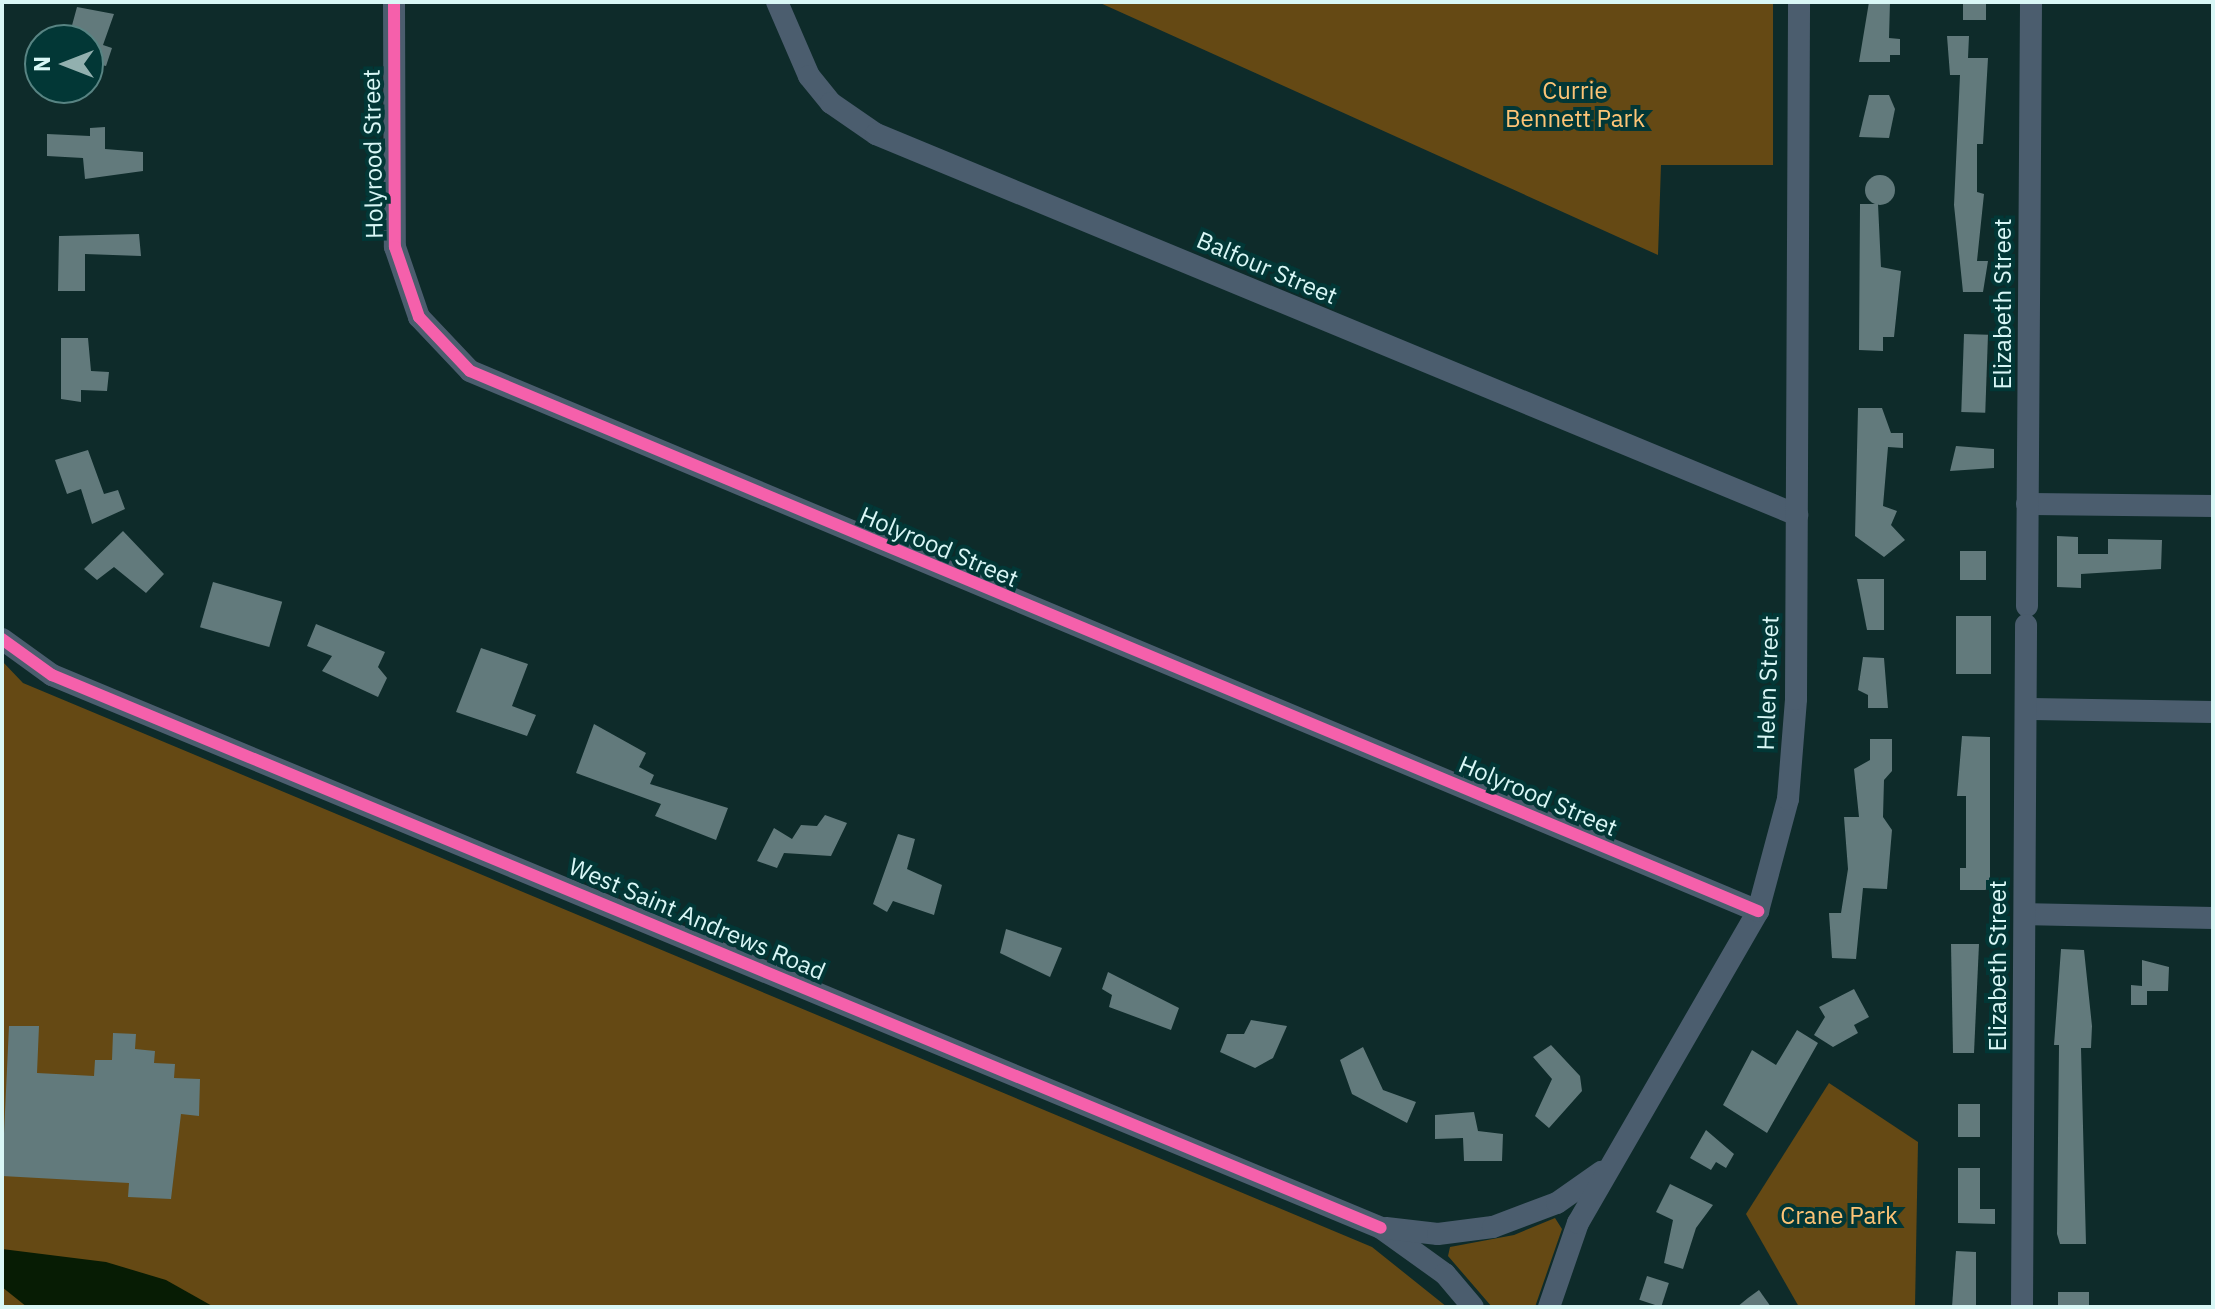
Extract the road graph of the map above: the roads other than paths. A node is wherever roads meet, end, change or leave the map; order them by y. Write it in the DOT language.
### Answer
graph roads {
  1 [pos="394,2"];
  2 [pos="777,2"];
  3 [pos="1799,2"];
  4 [pos="2031,2"];
  5 [pos="2027,504"];
  6 [pos="2213,506"];
  7 [pos="1797,515"];
  8 [pos="2,639"];
  9 [pos="2026,709"];
  10 [pos="2213,712"];
  11 [pos="1758,911"];
  12 [pos="2025,914"];
  13 [pos="2213,918"];
  14 [pos="1607,1167"];
  15 [pos="1381,1228"];
  16 [pos="1473,1307"];
  17 [pos="1549,1307"];
  18 [pos="2022,1307"];
  1 -- 11 [label="street, Holyrood Street"];
  2 -- 7 [label="street, Balfour Street"];
  3 -- 7 [label="street, Helen Street"];
  4 -- 5 [label="street, Elizabeth Street"];
  5 -- 6 [label="street"];
  5 -- 9 [label="street, Elizabeth Street"];
  7 -- 11 [label="street, Helen Street"];
  8 -- 15 [label="street, West Saint Andrews Road"];
  9 -- 10 [label="street"];
  9 -- 12 [label="street, Elizabeth Street"];
  11 -- 14 [label="street, Helen Street"];
  12 -- 13 [label="street"];
  12 -- 18 [label="street, Elizabeth Street"];
  14 -- 15 [label="street, West Saint Andrews Road"];
  14 -- 17 [label="street, Helen Street"];
  15 -- 16 [label="street, West Saint Andrews Road"];
}
